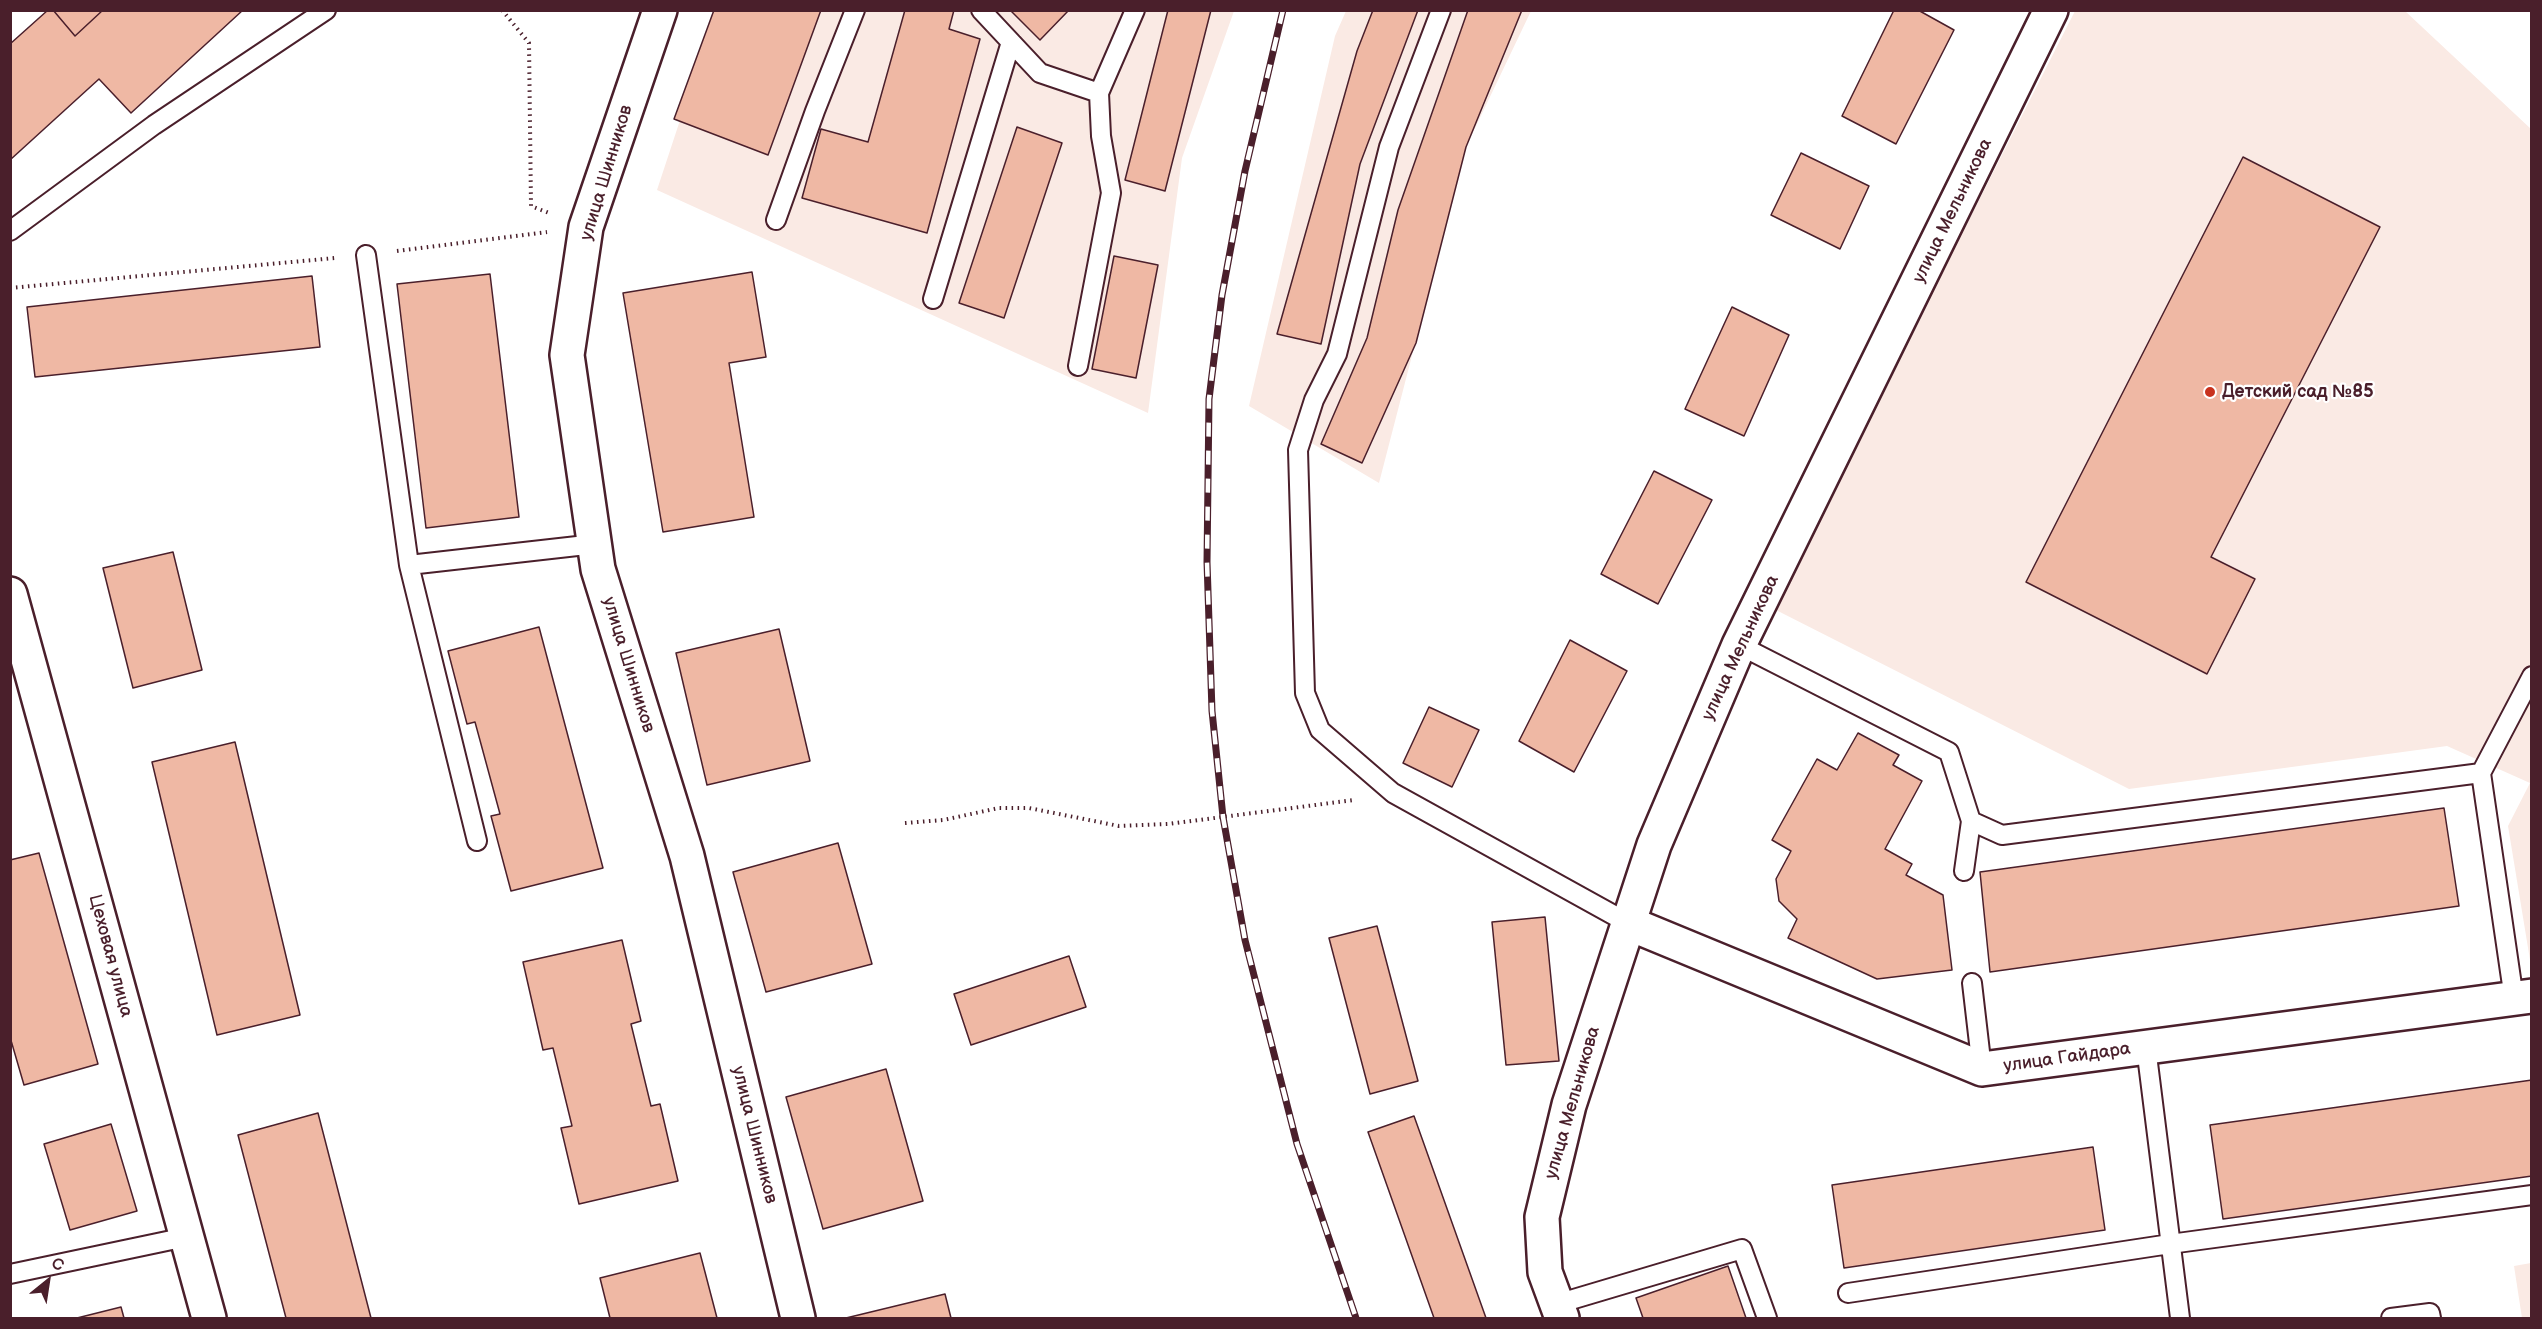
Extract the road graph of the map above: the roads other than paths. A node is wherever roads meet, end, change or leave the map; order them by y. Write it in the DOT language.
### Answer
graph roads {
  1 [pos="326,10"];
  2 [pos="660,10"];
  3 [pos="855,10"];
  4 [pos="981,10"];
  5 [pos="1135,10"];
  6 [pos="1441,10"];
  7 [pos="2051,10"];
  8 [pos="1011,42"];
  9 [pos="1099,93"];
  10 [pos="776,220"];
  11 [pos="10,231"];
  12 [pos="366,255"];
  13 [pos="933,299"];
  14 [pos="1078,366"];
  15 [pos="595,544"];
  16 [pos="409,565"];
  17 [pos="10,594"];
  18 [pos="1739,645"];
  19 [pos="2532,676"];
  20 [pos="2481,773"];
  21 [pos="1971,820"];
  22 [pos="477,841"];
  23 [pos="1964,871"];
  24 [pos="1628,923"];
  25 [pos="1972,983"];
  26 [pos="2523,997"];
  27 [pos="2146,1047"];
  28 [pos="1982,1069"];
  29 [pos="2532,1195"];
  30 [pos="186,1237"];
  31 [pos="2170,1244"];
  32 [pos="10,1274"];
  33 [pos="1848,1293"];
  34 [pos="1560,1311"];
  35 [pos="209,1318"];
  36 [pos="798,1318"];
  37 [pos="1767,1318"];
  38 [pos="2180,1318"];
  39 [pos="2391,1318"];
  40 [pos="2431,1318"];
  1 -- 11 [label="lane"];
  2 -- 15 [label="street, улица Шинников"];
  3 -- 10 [label="lane"];
  4 -- 8 [label="lane"];
  5 -- 9 [label="lane"];
  6 -- 24 [label="lane"];
  7 -- 18 [label="street, улица Мельникова"];
  8 -- 9 [label="lane"];
  8 -- 13 [label="lane"];
  9 -- 14 [label="lane"];
  12 -- 16 [label="lane"];
  15 -- 16 [label="lane"];
  15 -- 36 [label="street, улица Шинников"];
  16 -- 22 [label="lane"];
  17 -- 30 [label="street, Цеховая улица"];
  18 -- 21 [label="lane"];
  18 -- 24 [label="street, улица Мельникова"];
  19 -- 20 [label="lane"];
  20 -- 21 [label="lane"];
  20 -- 26 [label="lane"];
  21 -- 23 [label="lane"];
  24 -- 28 [label="street, улица Гайдара"];
  24 -- 34 [label="street, улица Мельникова"];
  25 -- 28 [label="lane"];
  26 -- 27 [label="street, улица Гайдара"];
  27 -- 28 [label="street, улица Гайдара"];
  27 -- 31 [label="lane"];
  29 -- 31 [label="lane"];
  30 -- 32 [label="lane"];
  30 -- 35 [label="street, Цеховая улица"];
  31 -- 33 [label="lane"];
  31 -- 38 [label="lane"];
  34 -- 37 [label="lane"];
  39 -- 40 [label="lane"];
}
